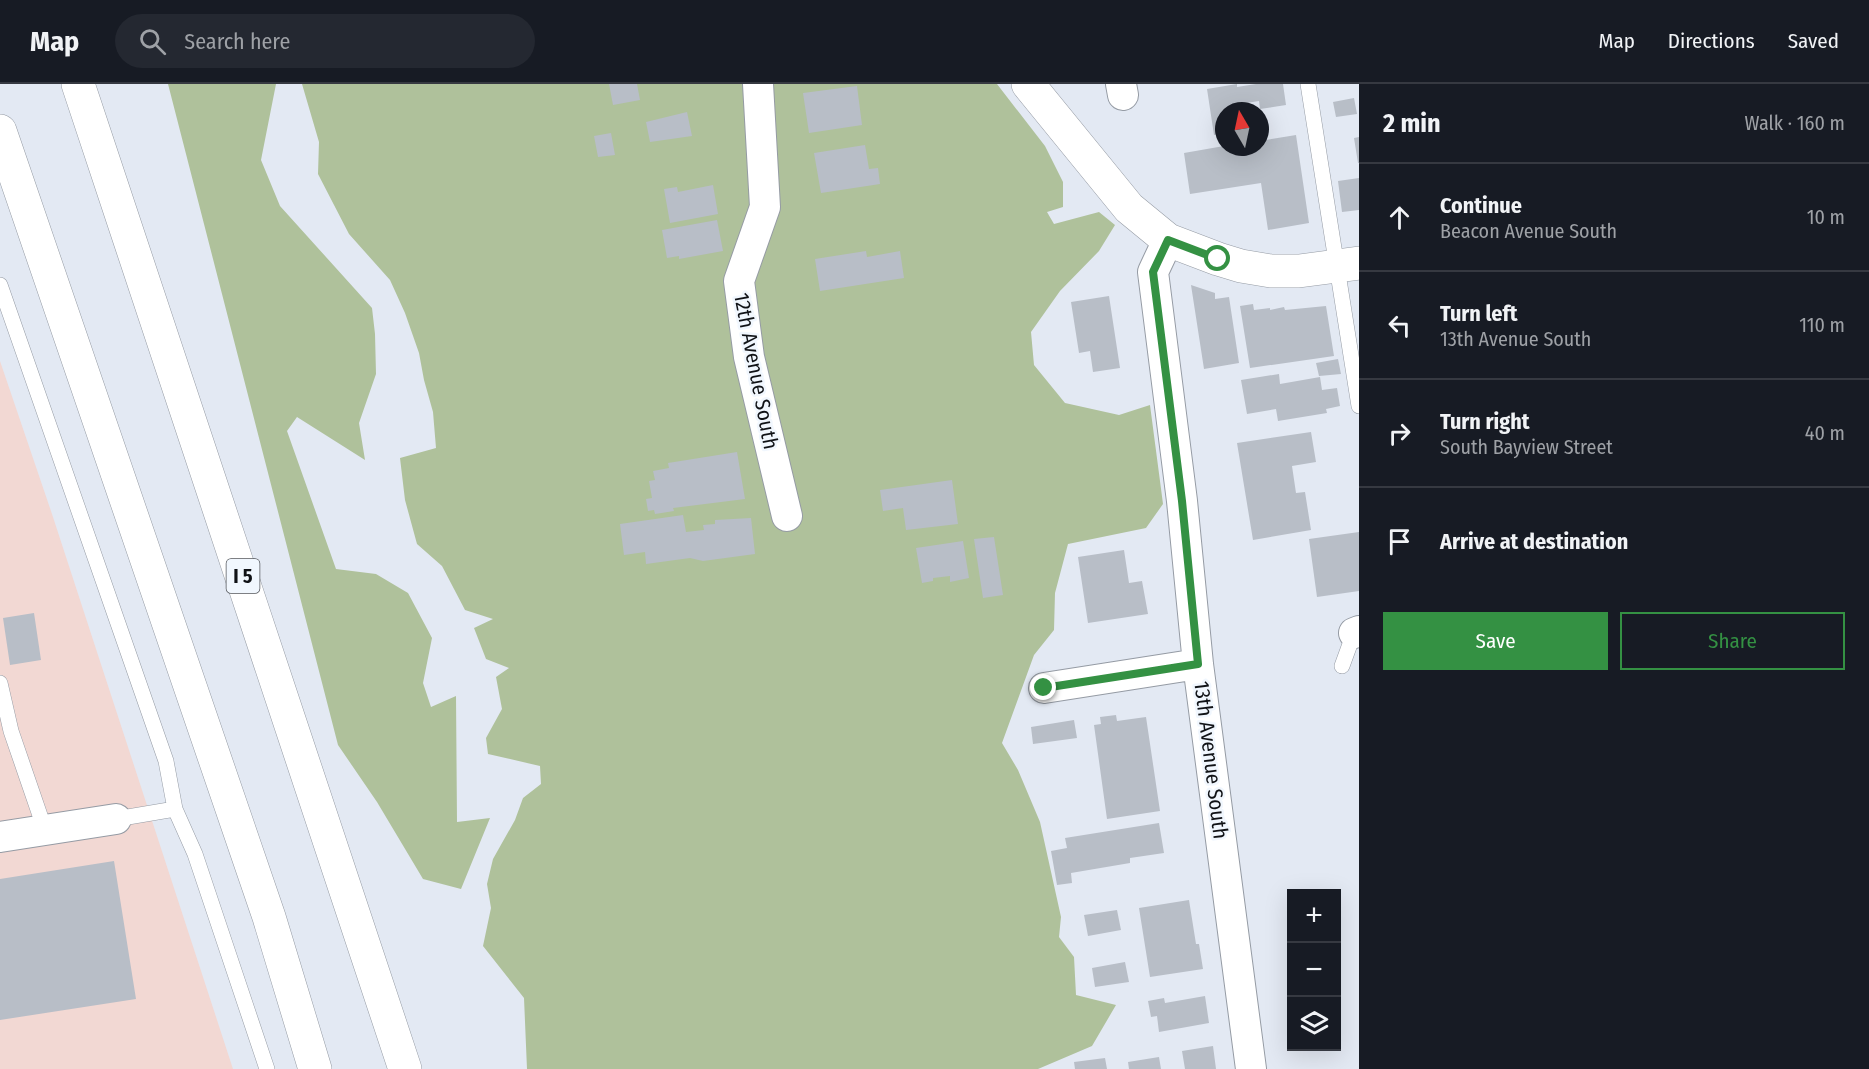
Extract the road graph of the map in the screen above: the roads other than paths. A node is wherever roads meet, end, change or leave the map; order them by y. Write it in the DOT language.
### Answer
graph roads {
  1 [pos="78,84"];
  2 [pos="758,84"];
  3 [pos="1028,84"];
  4 [pos="1308,84"];
  5 [pos="0,132"];
  6 [pos="1168,240"];
  7 [pos="1349,265"];
  8 [pos="0,285"];
  9 [pos="1359,406"];
  10 [pos="787,516"];
  11 [pos="1357,632"];
  12 [pos="1198,664"];
  13 [pos="1342,666"];
  14 [pos="0,683"];
  15 [pos="1044,688"];
  16 [pos="175,809"];
  17 [pos="116,819"];
  18 [pos="45,830"];
  19 [pos="0,837"];
  20 [pos="267,1069"];
  21 [pos="315,1069"];
  22 [pos="405,1069"];
  23 [pos="1251,1069"];
  1 -- 22 [label="main road, I 5"];
  2 -- 10 [label="street, 12th Avenue South"];
  3 -- 6 [label="main road"];
  4 -- 7 [label="lane"];
  5 -- 21 [label="main road"];
  6 -- 7 [label="main road"];
  6 -- 12 [label="street, 13th Avenue South"];
  7 -- 9 [label="lane"];
  8 -- 16 [label="lane"];
  11 -- 13 [label="lane"];
  12 -- 15 [label="street"];
  12 -- 23 [label="street, 13th Avenue South"];
  14 -- 18 [label="lane"];
  16 -- 17 [label="lane"];
  16 -- 20 [label="lane"];
  17 -- 18 [label="street"];
  18 -- 19 [label="street"];
}
